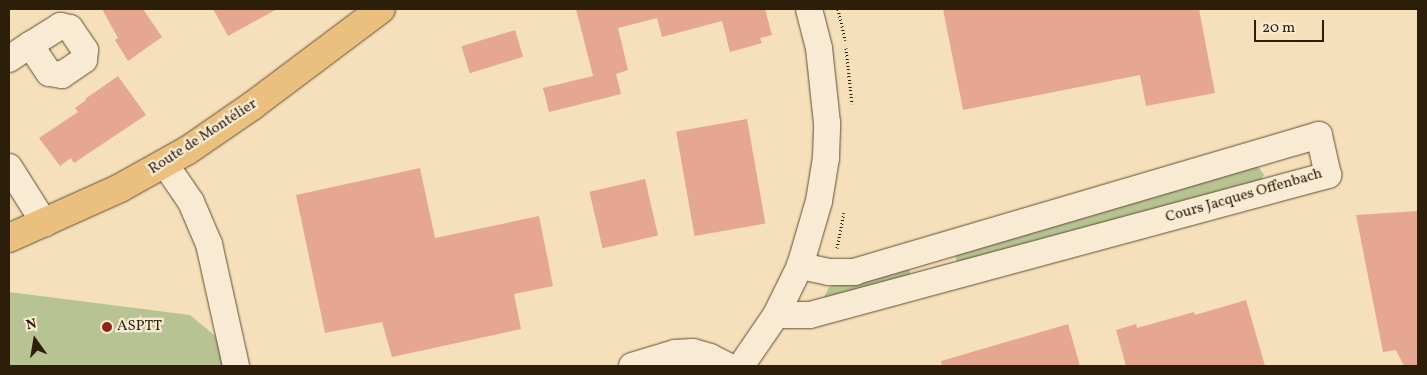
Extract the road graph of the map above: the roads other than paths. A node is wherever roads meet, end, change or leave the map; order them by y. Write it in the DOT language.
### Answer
graph roads {
  1 [pos="381,9"];
  2 [pos="809,9"];
  3 [pos="30,45"];
  4 [pos="9,59"];
  5 [pos="165,164"];
  6 [pos="9,167"];
  7 [pos="45,224"];
  8 [pos="9,238"];
  9 [pos="800,266"];
  10 [pos="776,315"];
  11 [pos="236,366"];
  12 [pos="632,366"];
  13 [pos="728,366"];
  14 [pos="741,366"];
  1 -- 5 [label="main road, Route de Montélier"];
  2 -- 9 [label="street"];
  3 -- 4 [label="street"];
  5 -- 7 [label="main road, Route de Montélier"];
  5 -- 11 [label="street"];
  6 -- 7 [label="street"];
  7 -- 8 [label="main road, Route de Montélier"];
  9 -- 10 [label="street"];
  9 -- 10 [label="street, Cours Jacques Offenbach"];
  10 -- 14 [label="street"];
  12 -- 13 [label="street"];
}
